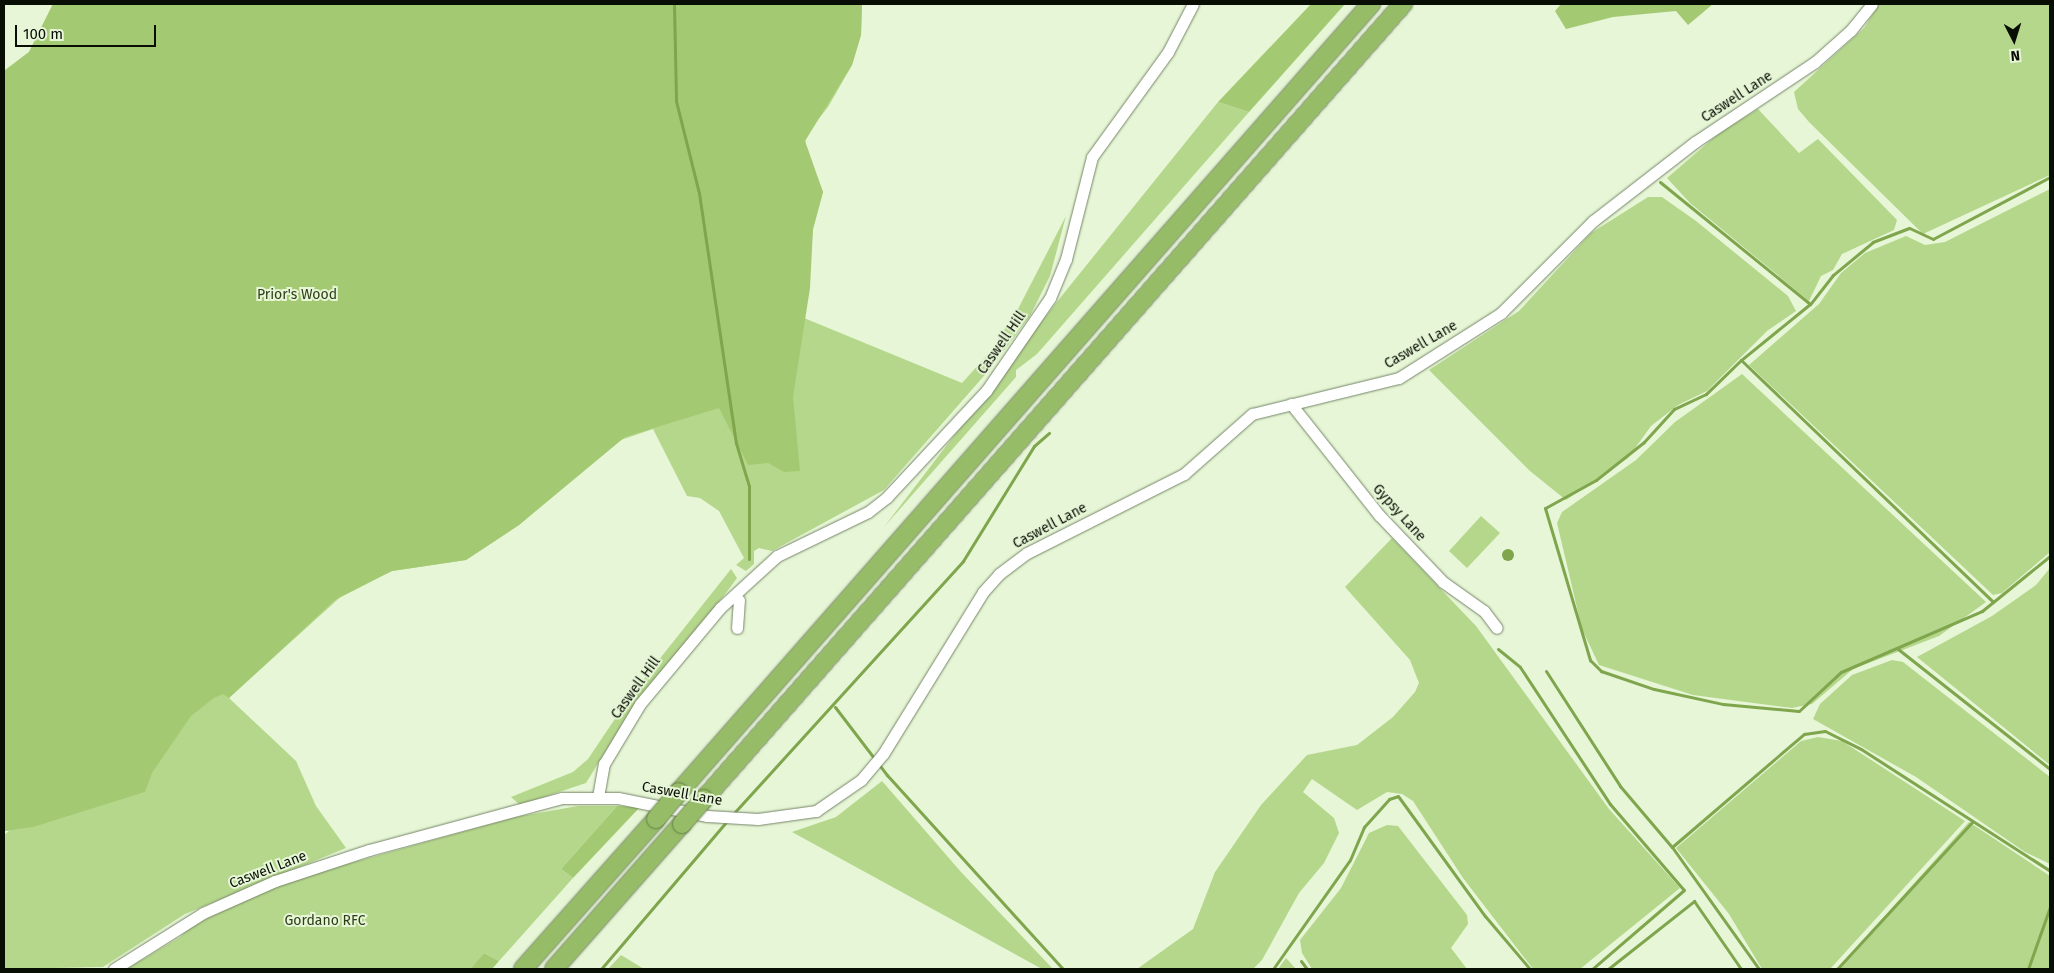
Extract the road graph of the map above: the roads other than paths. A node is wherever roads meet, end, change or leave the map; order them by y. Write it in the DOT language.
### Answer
graph roads {
  1 [pos="1194,4"];
  2 [pos="1370,4"];
  3 [pos="1403,4"];
  4 [pos="1872,4"];
  5 [pos="1291,404"];
  6 [pos="739,600"];
  7 [pos="720,608"];
  8 [pos="1497,628"];
  9 [pos="598,797"];
  10 [pos="114,969"];
  11 [pos="523,969"];
  12 [pos="554,969"];
  1 -- 7 [label="street, Caswell Hill"];
  2 -- 11 [label="highway, bridge"];
  3 -- 12 [label="highway, bridge"];
  4 -- 5 [label="street, Caswell Lane"];
  5 -- 8 [label="street, Gypsy Lane"];
  5 -- 9 [label="street, Caswell Lane"];
  6 -- 7 [label="street"];
  7 -- 9 [label="street, Caswell Hill"];
  9 -- 10 [label="street, Caswell Lane"];
}
